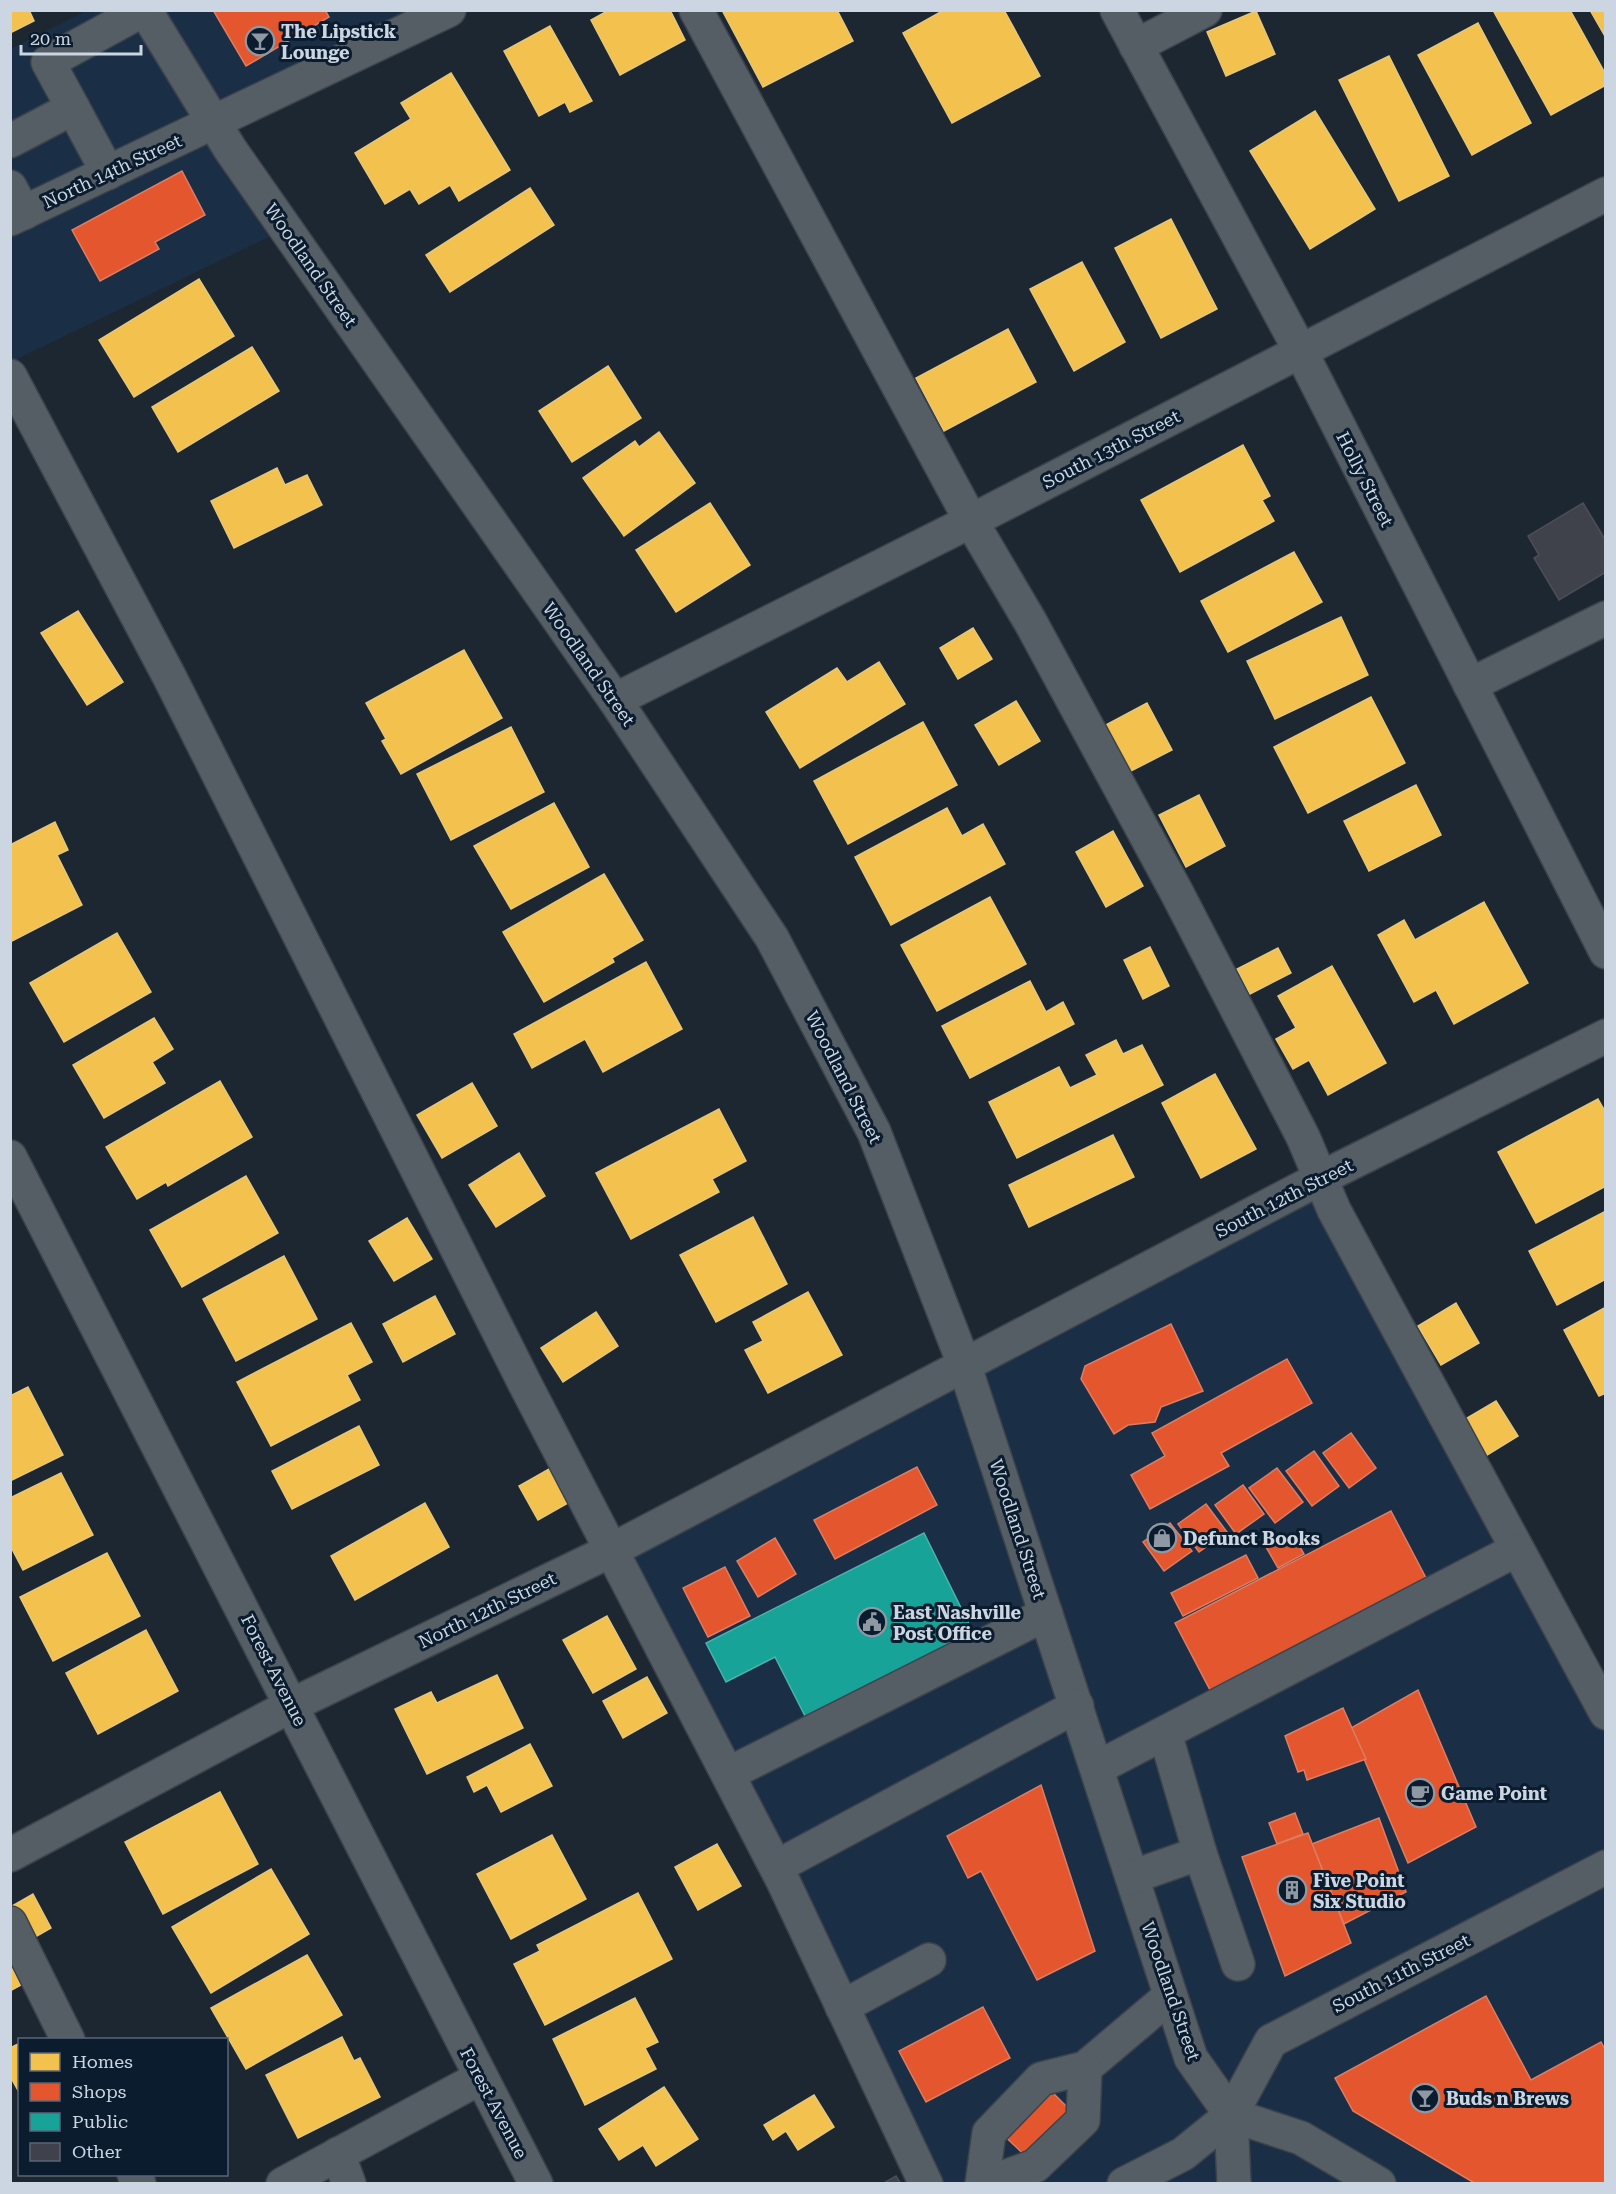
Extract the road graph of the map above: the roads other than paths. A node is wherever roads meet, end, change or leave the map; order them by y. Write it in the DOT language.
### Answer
graph roads {
  1 [pos="144,10"];
  2 [pos="449,10"];
  3 [pos="696,10"];
  4 [pos="1117,10"];
  5 [pos="1204,10"];
  6 [pos="1136,46"];
  7 [pos="73,108"];
  8 [pos="213,123"];
  9 [pos="10,141"];
  10 [pos="108,173"];
  11 [pos="1605,194"];
  12 [pos="15,206"];
  13 [pos="1300,352"];
  14 [pos="10,376"];
  15 [pos="971,521"];
  16 [pos="1605,618"];
  17 [pos="1470,685"];
  18 [pos="615,700"];
  19 [pos="1605,952"];
  20 [pos="1605,1036"];
  21 [pos="10,1157"];
  22 [pos="1319,1179"];
  23 [pos="964,1364"];
  24 [pos="612,1550"];
  25 [pos="1516,1550"];
  26 [pos="1046,1614"];
  27 [pos="292,1705"];
  28 [pos="1077,1706"];
  29 [pos="1605,1713"];
  30 [pos="1165,1733"];
  31 [pos="1097,1768"];
  32 [pos="728,1774"];
  33 [pos="1200,1853"];
  34 [pos="10,1855"];
  35 [pos="776,1867"];
  36 [pos="1605,1867"];
  37 [pos="1132,1877"];
  38 [pos="10,1923"];
  39 [pos="929,1960"];
  40 [pos="1238,1964"];
  41 [pos="1170,1996"];
  42 [pos="842,2007"];
  43 [pos="67,2038"];
  44 [pos="1085,2068"];
  45 [pos="480,2078"];
  46 [pos="1231,2115"];
  47 [pos="343,2169"];
  48 [pos="283,2184"];
  49 [pos="536,2184"];
  50 [pos="926,2184"];
  51 [pos="983,2184"];
  52 [pos="1125,2184"];
  53 [pos="1234,2184"];
  54 [pos="1379,2184"];
  1 -- 7 [label="street"];
  1 -- 8 [label="street, Woodland Street"];
  2 -- 8 [label="street, North 14th Street"];
  3 -- 15 [label="street"];
  4 -- 6 [label="street, Holly Street"];
  5 -- 6 [label="street"];
  6 -- 13 [label="street, Holly Street"];
  7 -- 9 [label="street"];
  7 -- 10 [label="street"];
  8 -- 10 [label="street, North 14th Street"];
  8 -- 18 [label="street, Woodland Street"];
  10 -- 12 [label="street, North 14th Street"];
  11 -- 13 [label="street, South 13th Street"];
  13 -- 15 [label="street, South 13th Street"];
  13 -- 17 [label="street, Holly Street"];
  14 -- 24 [label="street"];
  15 -- 18 [label="street, South 13th Street"];
  15 -- 22 [label="street"];
  16 -- 17 [label="street"];
  17 -- 19 [label="street, Holly Street"];
  18 -- 23 [label="street, Woodland Street"];
  20 -- 22 [label="street, South 12th Street"];
  21 -- 27 [label="street, Forest Avenue"];
  22 -- 23 [label="street, South 12th Street"];
  22 -- 25 [label="street"];
  23 -- 24 [label="street, North 12th Street"];
  23 -- 26 [label="street, Woodland Street"];
  24 -- 27 [label="street, North 12th Street"];
  24 -- 32 [label="street"];
  25 -- 29 [label="street"];
  25 -- 30 [label="street"];
  26 -- 28 [label="street, Woodland Street"];
  26 -- 32 [label="street"];
  27 -- 34 [label="street, North 12th Street"];
  27 -- 45 [label="street, Forest Avenue"];
  28 -- 31 [label="street, Woodland Street"];
  28 -- 35 [label="street"];
  30 -- 31 [label="street"];
  30 -- 33 [label="street"];
  31 -- 37 [label="street, Woodland Street"];
  32 -- 35 [label="street"];
  33 -- 37 [label="street"];
  33 -- 40 [label="street"];
  35 -- 42 [label="street"];
  36 -- 46 [label="street, South 11th Street"];
  37 -- 41 [label="street, Woodland Street"];
  38 -- 43 [label="street"];
  39 -- 42 [label="street"];
  41 -- 44 [label="street"];
  41 -- 46 [label="street, Woodland Street"];
  42 -- 50 [label="street"];
  44 -- 51 [label="street"];
  44 -- 51 [label="street"];
  45 -- 47 [label="street"];
  45 -- 49 [label="street, Forest Avenue"];
  46 -- 52 [label="street"];
  46 -- 53 [label="street"];
  46 -- 54 [label="street"];
  47 -- 48 [label="street"];
}
